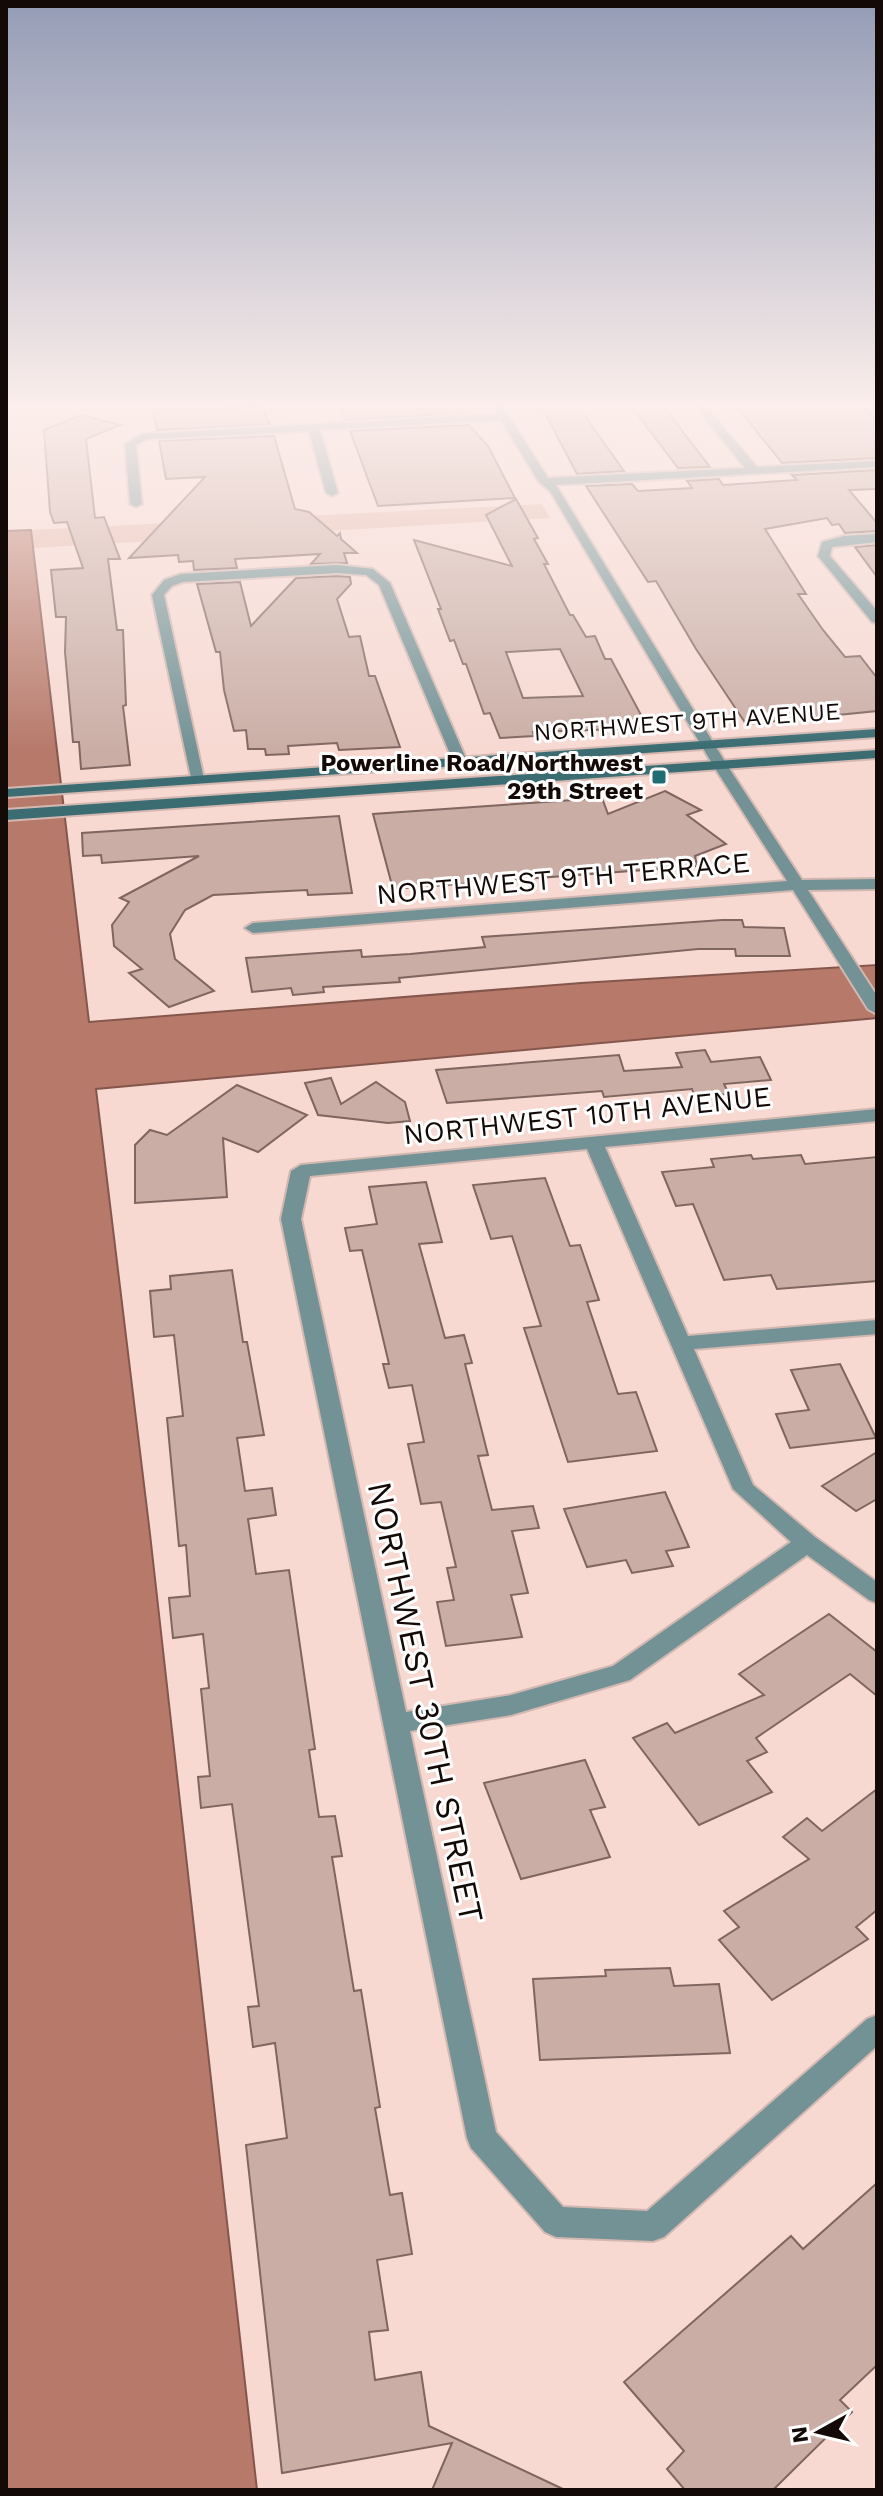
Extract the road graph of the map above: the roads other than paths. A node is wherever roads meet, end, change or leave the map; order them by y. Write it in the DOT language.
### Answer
graph roads {
  1 [pos="572,518"];
  2 [pos="877,538"];
  3 [pos="877,619"];
  4 [pos="877,733"];
  5 [pos="708,745"];
  6 [pos="877,754"];
  7 [pos="460,761"];
  8 [pos="720,765"];
  9 [pos="197,779"];
  10 [pos="6,793"];
  11 [pos="97,809"];
  12 [pos="6,815"];
  13 [pos="877,884"];
  14 [pos="798,885"];
  15 [pos="253,928"];
  16 [pos="877,1009"];
  17 [pos="877,1115"];
  18 [pos="594,1143"];
  19 [pos="301,1171"];
  20 [pos="877,1327"];
  21 [pos="681,1343"];
  22 [pos="807,1543"];
  23 [pos="877,1594"];
  24 [pos="396,1723"];
  25 [pos="877,2028"];
  1 -- 5 [label="street"];
  2 -- 3 [label="street"];
  4 -- 5 [label="main road, NORTHWEST 9TH AVENUE"];
  5 -- 7 [label="main road, NORTHWEST 9TH AVENUE"];
  5 -- 8 [label="street"];
  6 -- 8 [label="main road, NORTHWEST 9TH AVENUE"];
  7 -- 9 [label="main road, NORTHWEST 9TH AVENUE"];
  7 -- 9 [label="street"];
  8 -- 11 [label="main road, NORTHWEST 9TH AVENUE"];
  8 -- 14 [label="street"];
  9 -- 10 [label="main road, NORTHWEST 9TH AVENUE"];
  9 -- 11 [label="main road"];
  11 -- 12 [label="main road, NORTHWEST 9TH AVENUE"];
  13 -- 14 [label="street, NORTHWEST 9TH TERRACE"];
  14 -- 15 [label="street, NORTHWEST 9TH TERRACE"];
  14 -- 16 [label="street"];
  17 -- 18 [label="street, NORTHWEST 10TH AVENUE"];
  18 -- 19 [label="street, NORTHWEST 10TH AVENUE"];
  18 -- 21 [label="street"];
  19 -- 24 [label="street, NORTHWEST 30TH STREET"];
  20 -- 21 [label="street"];
  21 -- 22 [label="street"];
  22 -- 23 [label="street"];
  22 -- 24 [label="street"];
  24 -- 25 [label="street, NORTHWEST 30TH STREET"];
}
